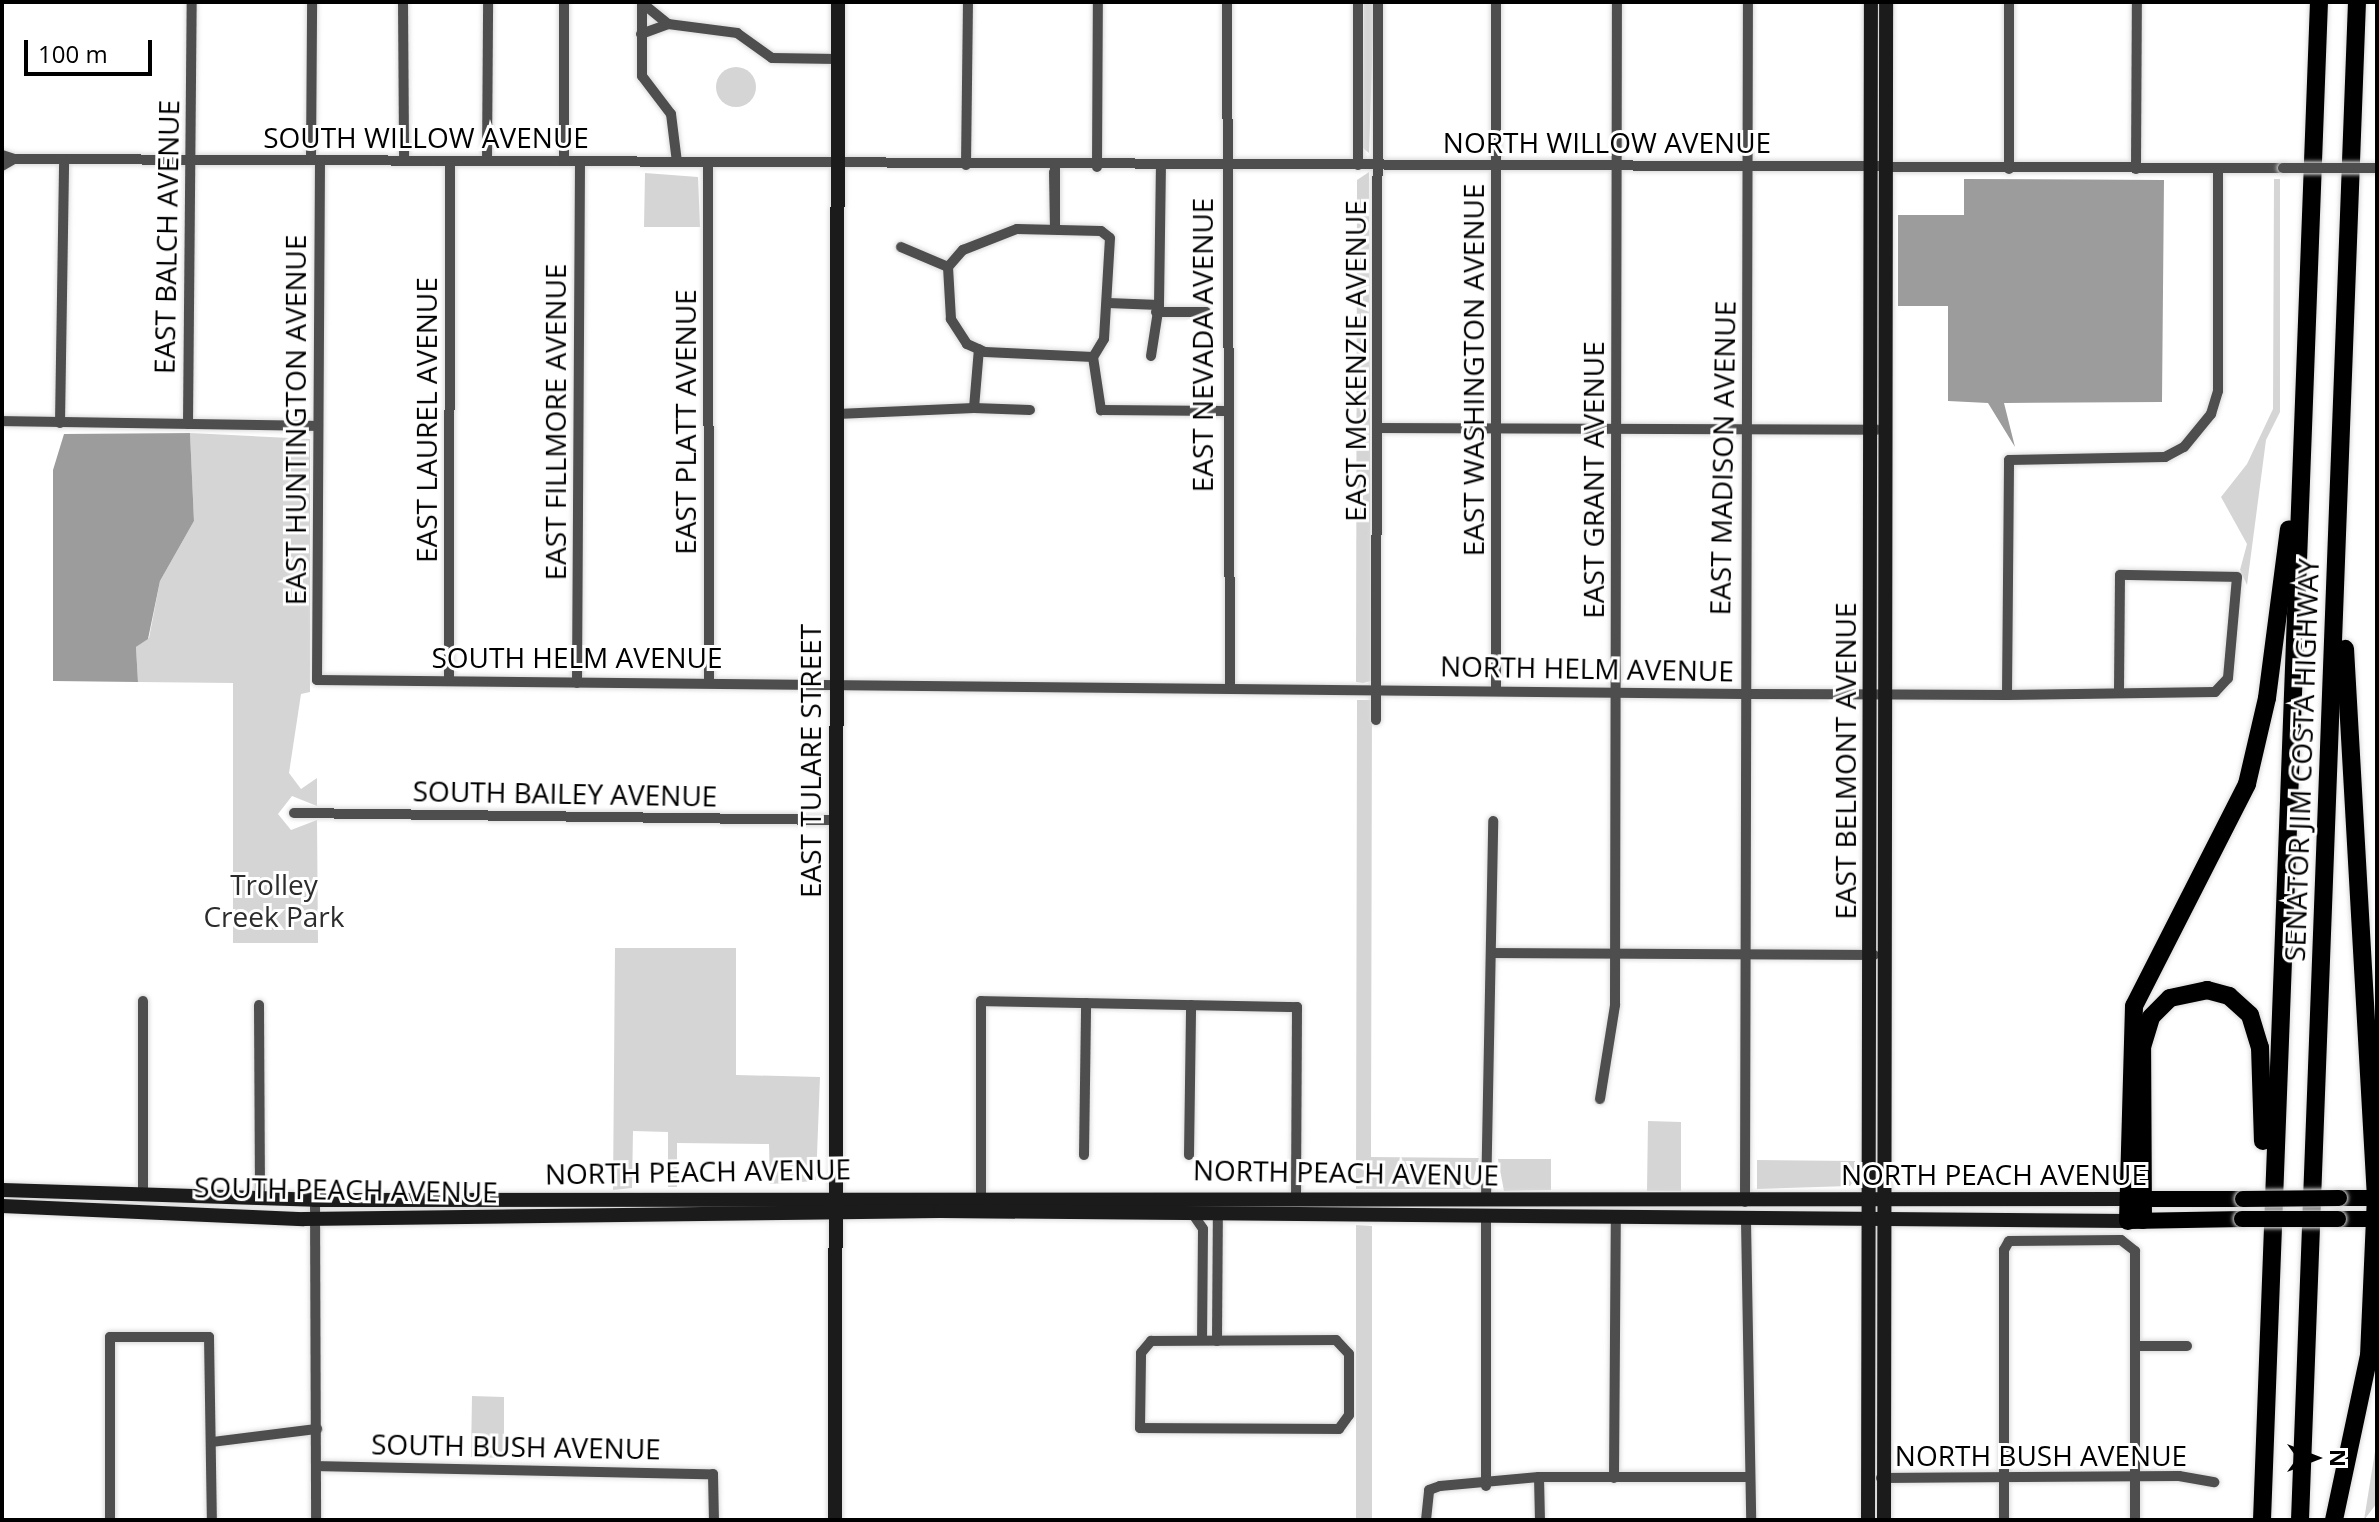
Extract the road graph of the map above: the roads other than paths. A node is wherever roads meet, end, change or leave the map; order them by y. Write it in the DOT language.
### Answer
graph roads {
  1 [pos="192,2"];
  2 [pos="312,2"];
  3 [pos="403,2"];
  4 [pos="488,2"];
  5 [pos="564,2"];
  6 [pos="838,2"];
  7 [pos="968,2"];
  8 [pos="1098,2"];
  9 [pos="1227,2"];
  10 [pos="1358,2"];
  11 [pos="1378,2"];
  12 [pos="1496,2"];
  13 [pos="1617,2"];
  14 [pos="1748,2"];
  15 [pos="1871,2"];
  16 [pos="1886,2"];
  17 [pos="2009,2"];
  18 [pos="2137,2"];
  19 [pos="2318,2"];
  20 [pos="2357,2"];
  21 [pos="2367,2"];
  22 [pos="642,3"];
  23 [pos="668,24"];
  24 [pos="641,34"];
  25 [pos="837,59"];
  26 [pos="2353,112"];
  27 [pos="2,155"];
  28 [pos="14,159"];
  29 [pos="64,159"];
  30 [pos="191,160"];
  31 [pos="316,160"];
  32 [pos="404,161"];
  33 [pos="450,161"];
  34 [pos="487,161"];
  35 [pos="564,161"];
  36 [pos="580,161"];
  37 [pos="677,162"];
  38 [pos="708,162"];
  39 [pos="837,164"];
  40 [pos="966,165"];
  41 [pos="1225,165"];
  42 [pos="1358,165"];
  43 [pos="1379,165"];
  44 [pos="1497,165"];
  45 [pos="2,166"];
  46 [pos="1161,166"];
  47 [pos="1620,166"];
  48 [pos="1097,167"];
  49 [pos="1749,167"];
  50 [pos="1871,167"];
  51 [pos="1887,167"];
  52 [pos="2377,168"];
  53 [pos="2009,169"];
  54 [pos="2136,169"];
  55 [pos="2218,169"];
  56 [pos="901,247"];
  57 [pos="948,267"];
  58 [pos="1108,303"];
  59 [pos="1157,308"];
  60 [pos="1206,312"];
  61 [pos="979,349"];
  62 [pos="1151,356"];
  63 [pos="1093,357"];
  64 [pos="974,408"];
  65 [pos="1030,410"];
  66 [pos="1226,411"];
  67 [pos="2304,411"];
  68 [pos="837,414"];
  69 [pos="2342,414"];
  70 [pos="2,421"];
  71 [pos="60,423"];
  72 [pos="188,424"];
  73 [pos="318,426"];
  74 [pos="1379,428"];
  75 [pos="1498,428"];
  76 [pos="1614,429"];
  77 [pos="1747,430"];
  78 [pos="1879,430"];
  79 [pos="317,680"];
  80 [pos="449,680"];
  81 [pos="709,682"];
  82 [pos="577,683"];
  83 [pos="836,683"];
  84 [pos="1230,688"];
  85 [pos="1379,689"];
  86 [pos="1496,690"];
  87 [pos="1617,691"];
  88 [pos="1871,693"];
  89 [pos="1887,693"];
  90 [pos="2119,693"];
  91 [pos="1744,694"];
  92 [pos="2007,695"];
  93 [pos="1376,720"];
  94 [pos="294,813"];
  95 [pos="835,820"];
  96 [pos="1493,821"];
  97 [pos="1492,953"];
  98 [pos="1614,953"];
  99 [pos="1745,955"];
  100 [pos="1878,955"];
  101 [pos="143,1001"];
  102 [pos="1086,1003"];
  103 [pos="259,1005"];
  104 [pos="1191,1005"];
  105 [pos="1600,1099"];
  106 [pos="1084,1155"];
  107 [pos="1189,1155"];
  108 [pos="2,1190"];
  109 [pos="59,1192"];
  110 [pos="981,1194"];
  111 [pos="143,1195"];
  112 [pos="833,1195"];
  113 [pos="1296,1197"];
  114 [pos="2377,1198"];
  115 [pos="2,1199"];
  116 [pos="260,1199"];
  117 [pos="1486,1199"];
  118 [pos="2136,1199"];
  119 [pos="315,1200"];
  120 [pos="1869,1201"];
  121 [pos="1885,1201"];
  122 [pos="1706,1202"];
  123 [pos="1745,1202"];
  124 [pos="2,1206"];
  125 [pos="43,1208"];
  126 [pos="833,1211"];
  127 [pos="171,1212"];
  128 [pos="1190,1212"];
  129 [pos="1218,1213"];
  130 [pos="1419,1215"];
  131 [pos="1486,1216"];
  132 [pos="1616,1217"];
  133 [pos="314,1219"];
  134 [pos="2376,1219"];
  135 [pos="2136,1220"];
  136 [pos="1746,1221"];
  137 [pos="1869,1221"];
  138 [pos="1885,1221"];
  139 [pos="1202,1340"];
  140 [pos="1217,1341"];
  141 [pos="2136,1346"];
  142 [pos="2187,1346"];
  143 [pos="317,1429"];
  144 [pos="212,1442"];
  145 [pos="318,1466"];
  146 [pos="2136,1476"];
  147 [pos="1539,1477"];
  148 [pos="1746,1477"];
  149 [pos="2005,1477"];
  150 [pos="1614,1478"];
  151 [pos="1868,1478"];
  152 [pos="1884,1478"];
  153 [pos="2214,1482"];
  154 [pos="1486,1486"];
  155 [pos="2263,1492"];
  156 [pos="110,1520"];
  157 [pos="212,1520"];
  158 [pos="316,1520"];
  159 [pos="714,1520"];
  160 [pos="835,1520"];
  161 [pos="1426,1520"];
  162 [pos="1540,1520"];
  163 [pos="1751,1520"];
  164 [pos="1868,1520"];
  165 [pos="1884,1520"];
  166 [pos="2004,1520"];
  167 [pos="2135,1520"];
  168 [pos="2262,1520"];
  169 [pos="2300,1520"];
  170 [pos="2334,1520"];
  1 -- 30 [label="street, EAST BALCH AVENUE"];
  2 -- 31 [label="street, EAST HUNTINGTON AVENUE"];
  3 -- 32 [label="street"];
  4 -- 34 [label="street"];
  5 -- 35 [label="street"];
  6 -- 25 [label="main road, EAST TULARE STREET"];
  7 -- 40 [label="street"];
  8 -- 48 [label="street"];
  9 -- 41 [label="street, EAST NEVADA AVENUE"];
  10 -- 42 [label="street, EAST MCKENZIE AVENUE"];
  11 -- 43 [label="street, EAST MCKENZIE AVENUE"];
  12 -- 44 [label="street, EAST WASHINGTON AVENUE"];
  13 -- 47 [label="street, EAST GRANT AVENUE"];
  14 -- 49 [label="street, EAST MADISON AVENUE"];
  15 -- 50 [label="main road, EAST BELMONT AVENUE"];
  16 -- 51 [label="main road, EAST BELMONT AVENUE"];
  17 -- 53 [label="street"];
  18 -- 54 [label="street"];
  19 -- 67 [label="highway, SENATOR JIM COSTA HIGHWAY"];
  20 -- 26 [label="highway, SENATOR JIM COSTA HIGHWAY"];
  21 -- 26 [label="highway"];
  22 -- 23 [label="street"];
  22 -- 24 [label="street"];
  23 -- 24 [label="street"];
  23 -- 25 [label="street"];
  24 -- 37 [label="street"];
  25 -- 39 [label="main road, EAST TULARE STREET"];
  26 -- 69 [label="highway, SENATOR JIM COSTA HIGHWAY"];
  27 -- 28 [label="street, SOUTH WILLOW AVENUE"];
  28 -- 29 [label="street, SOUTH WILLOW AVENUE"];
  28 -- 45 [label="street"];
  29 -- 30 [label="street, SOUTH WILLOW AVENUE"];
  29 -- 71 [label="street"];
  30 -- 31 [label="street, SOUTH WILLOW AVENUE"];
  30 -- 72 [label="street, EAST BALCH AVENUE"];
  31 -- 32 [label="street, SOUTH WILLOW AVENUE"];
  31 -- 73 [label="street, EAST HUNTINGTON AVENUE"];
  32 -- 33 [label="street, SOUTH WILLOW AVENUE"];
  33 -- 34 [label="street, SOUTH WILLOW AVENUE"];
  33 -- 80 [label="street, EAST LAUREL AVENUE"];
  34 -- 35 [label="street, SOUTH WILLOW AVENUE"];
  35 -- 36 [label="street, SOUTH WILLOW AVENUE"];
  36 -- 37 [label="street, SOUTH WILLOW AVENUE"];
  36 -- 82 [label="street, EAST FILLMORE AVENUE"];
  37 -- 38 [label="street, SOUTH WILLOW AVENUE"];
  38 -- 39 [label="street, SOUTH WILLOW AVENUE"];
  38 -- 81 [label="street, EAST PLATT AVENUE"];
  39 -- 40 [label="street, NORTH WILLOW AVENUE"];
  39 -- 68 [label="main road, EAST TULARE STREET"];
  40 -- 48 [label="street, NORTH WILLOW AVENUE"];
  41 -- 42 [label="street, NORTH WILLOW AVENUE"];
  41 -- 46 [label="street, NORTH WILLOW AVENUE"];
  41 -- 66 [label="street, EAST NEVADA AVENUE"];
  42 -- 43 [label="street, NORTH WILLOW AVENUE"];
  43 -- 44 [label="street, NORTH WILLOW AVENUE"];
  43 -- 74 [label="street, EAST MCKENZIE AVENUE"];
  44 -- 47 [label="street, NORTH WILLOW AVENUE"];
  44 -- 75 [label="street, EAST WASHINGTON AVENUE"];
  46 -- 48 [label="street, NORTH WILLOW AVENUE"];
  46 -- 59 [label="street"];
  47 -- 49 [label="street, NORTH WILLOW AVENUE"];
  47 -- 76 [label="street, EAST GRANT AVENUE"];
  49 -- 50 [label="street, NORTH WILLOW AVENUE"];
  49 -- 77 [label="street, EAST MADISON AVENUE"];
  50 -- 51 [label="street, NORTH WILLOW AVENUE"];
  50 -- 78 [label="main road, EAST BELMONT AVENUE"];
  51 -- 53 [label="street, NORTH WILLOW AVENUE"];
  51 -- 78 [label="main road, EAST BELMONT AVENUE"];
  52 -- 55 [label="street, NORTH WILLOW AVENUE, bridge"];
  53 -- 54 [label="street, NORTH WILLOW AVENUE"];
  54 -- 55 [label="street, NORTH WILLOW AVENUE"];
  55 -- 92 [label="street"];
  56 -- 57 [label="street"];
  57 -- 58 [label="street"];
  57 -- 61 [label="street"];
  58 -- 59 [label="street"];
  58 -- 63 [label="street"];
  59 -- 60 [label="street"];
  59 -- 62 [label="street"];
  61 -- 63 [label="street"];
  61 -- 64 [label="street"];
  63 -- 66 [label="street"];
  64 -- 65 [label="street"];
  64 -- 68 [label="street"];
  66 -- 84 [label="street, EAST NEVADA AVENUE"];
  67 -- 118 [label="highway"];
  67 -- 155 [label="highway, SENATOR JIM COSTA HIGHWAY"];
  68 -- 83 [label="main road, EAST TULARE STREET"];
  69 -- 114 [label="highway"];
  69 -- 169 [label="highway, SENATOR JIM COSTA HIGHWAY"];
  70 -- 71 [label="street"];
  71 -- 72 [label="street"];
  72 -- 73 [label="street"];
  73 -- 79 [label="street, EAST HUNTINGTON AVENUE"];
  74 -- 75 [label="street"];
  74 -- 85 [label="street, EAST MCKENZIE AVENUE"];
  75 -- 76 [label="street"];
  75 -- 86 [label="street, EAST WASHINGTON AVENUE"];
  76 -- 77 [label="street"];
  76 -- 87 [label="street, EAST GRANT AVENUE"];
  77 -- 78 [label="street"];
  77 -- 91 [label="street, EAST MADISON AVENUE"];
  78 -- 88 [label="main road, EAST BELMONT AVENUE"];
  78 -- 89 [label="main road, EAST BELMONT AVENUE"];
  79 -- 80 [label="street, SOUTH HELM AVENUE"];
  80 -- 82 [label="street, SOUTH HELM AVENUE"];
  81 -- 82 [label="street, SOUTH HELM AVENUE"];
  81 -- 83 [label="street, SOUTH HELM AVENUE"];
  83 -- 84 [label="street, NORTH HELM AVENUE"];
  83 -- 95 [label="main road, EAST TULARE STREET"];
  84 -- 85 [label="street, NORTH HELM AVENUE"];
  85 -- 86 [label="street, NORTH HELM AVENUE"];
  85 -- 93 [label="street, EAST MCKENZIE AVENUE"];
  86 -- 87 [label="street, NORTH HELM AVENUE"];
  87 -- 91 [label="street, NORTH HELM AVENUE"];
  87 -- 98 [label="street, EAST GRANT AVENUE"];
  88 -- 89 [label="street, NORTH HELM AVENUE"];
  88 -- 91 [label="street, NORTH HELM AVENUE"];
  88 -- 100 [label="main road, EAST BELMONT AVENUE"];
  89 -- 92 [label="street, NORTH HELM AVENUE"];
  89 -- 100 [label="main road, EAST BELMONT AVENUE"];
  90 -- 90 [label="street, NORTH HELM AVENUE"];
  90 -- 92 [label="street, NORTH HELM AVENUE"];
  91 -- 99 [label="street, EAST MADISON AVENUE"];
  94 -- 95 [label="street, SOUTH BAILEY AVENUE"];
  95 -- 112 [label="main road, EAST TULARE STREET"];
  96 -- 97 [label="street"];
  97 -- 98 [label="street"];
  97 -- 117 [label="street"];
  98 -- 99 [label="street"];
  98 -- 105 [label="street, EAST GRANT AVENUE"];
  99 -- 100 [label="street"];
  99 -- 123 [label="street, EAST MADISON AVENUE"];
  100 -- 120 [label="main road, EAST BELMONT AVENUE"];
  100 -- 121 [label="main road, EAST BELMONT AVENUE"];
  101 -- 111 [label="street"];
  102 -- 104 [label="street"];
  102 -- 106 [label="street"];
  102 -- 110 [label="street"];
  103 -- 116 [label="street"];
  104 -- 107 [label="street"];
  104 -- 113 [label="street"];
  108 -- 109 [label="main road, SOUTH PEACH AVENUE"];
  109 -- 111 [label="main road, SOUTH PEACH AVENUE"];
  109 -- 115 [label="main road"];
  110 -- 112 [label="main road, NORTH PEACH AVENUE"];
  110 -- 113 [label="main road, NORTH PEACH AVENUE"];
  111 -- 116 [label="main road, SOUTH PEACH AVENUE"];
  111 -- 125 [label="main road"];
  112 -- 119 [label="main road, NORTH PEACH AVENUE"];
  112 -- 126 [label="main road, EAST TULARE STREET"];
  113 -- 117 [label="main road, NORTH PEACH AVENUE"];
  113 -- 129 [label="main road"];
  114 -- 118 [label="main road, NORTH PEACH AVENUE, bridge"];
  114 -- 134 [label="highway"];
  116 -- 119 [label="main road, SOUTH PEACH AVENUE"];
  116 -- 127 [label="main road"];
  117 -- 122 [label="main road, NORTH PEACH AVENUE"];
  117 -- 130 [label="main road"];
  118 -- 121 [label="main road, NORTH PEACH AVENUE"];
  118 -- 135 [label="highway"];
  118 -- 155 [label="highway"];
  119 -- 133 [label="street"];
  120 -- 121 [label="main road, NORTH PEACH AVENUE"];
  120 -- 123 [label="main road, NORTH PEACH AVENUE"];
  120 -- 137 [label="main road, EAST BELMONT AVENUE"];
  121 -- 138 [label="main road, EAST BELMONT AVENUE"];
  122 -- 123 [label="main road, NORTH PEACH AVENUE"];
  122 -- 132 [label="main road"];
  124 -- 125 [label="main road, SOUTH PEACH AVENUE"];
  125 -- 127 [label="main road, SOUTH PEACH AVENUE"];
  126 -- 128 [label="main road, NORTH PEACH AVENUE"];
  126 -- 133 [label="main road, SOUTH PEACH AVENUE"];
  126 -- 160 [label="main road, EAST TULARE STREET"];
  127 -- 133 [label="main road, SOUTH PEACH AVENUE"];
  128 -- 129 [label="main road, NORTH PEACH AVENUE"];
  128 -- 139 [label="street"];
  129 -- 130 [label="main road, NORTH PEACH AVENUE"];
  129 -- 140 [label="street"];
  130 -- 131 [label="main road, NORTH PEACH AVENUE"];
  131 -- 132 [label="main road, NORTH PEACH AVENUE"];
  131 -- 154 [label="street"];
  132 -- 136 [label="main road, NORTH PEACH AVENUE"];
  132 -- 150 [label="street"];
  133 -- 143 [label="street"];
  134 -- 135 [label="main road, NORTH PEACH AVENUE, bridge"];
  134 -- 170 [label="highway"];
  135 -- 138 [label="main road, NORTH PEACH AVENUE"];
  136 -- 137 [label="main road, NORTH PEACH AVENUE"];
  136 -- 148 [label="street"];
  137 -- 138 [label="main road, NORTH PEACH AVENUE"];
  137 -- 151 [label="main road, EAST BELMONT AVENUE"];
  138 -- 152 [label="main road, EAST BELMONT AVENUE"];
  139 -- 140 [label="street"];
  139 -- 140 [label="street"];
  141 -- 142 [label="street"];
  141 -- 146 [label="street"];
  141 -- 149 [label="street"];
  143 -- 144 [label="street"];
  143 -- 145 [label="street"];
  144 -- 156 [label="street"];
  144 -- 157 [label="street"];
  145 -- 158 [label="street"];
  145 -- 159 [label="street, SOUTH BUSH AVENUE"];
  146 -- 149 [label="street, NORTH BUSH AVENUE"];
  146 -- 153 [label="street, NORTH BUSH AVENUE"];
  146 -- 167 [label="street"];
  147 -- 150 [label="street"];
  147 -- 154 [label="street"];
  147 -- 162 [label="street"];
  148 -- 150 [label="street"];
  148 -- 163 [label="street"];
  149 -- 152 [label="street, NORTH BUSH AVENUE"];
  149 -- 166 [label="street"];
  151 -- 152 [label="street, NORTH BUSH AVENUE"];
  151 -- 164 [label="main road, EAST BELMONT AVENUE"];
  152 -- 165 [label="main road, EAST BELMONT AVENUE"];
  154 -- 161 [label="street"];
  155 -- 168 [label="highway, SENATOR JIM COSTA HIGHWAY"];
}
